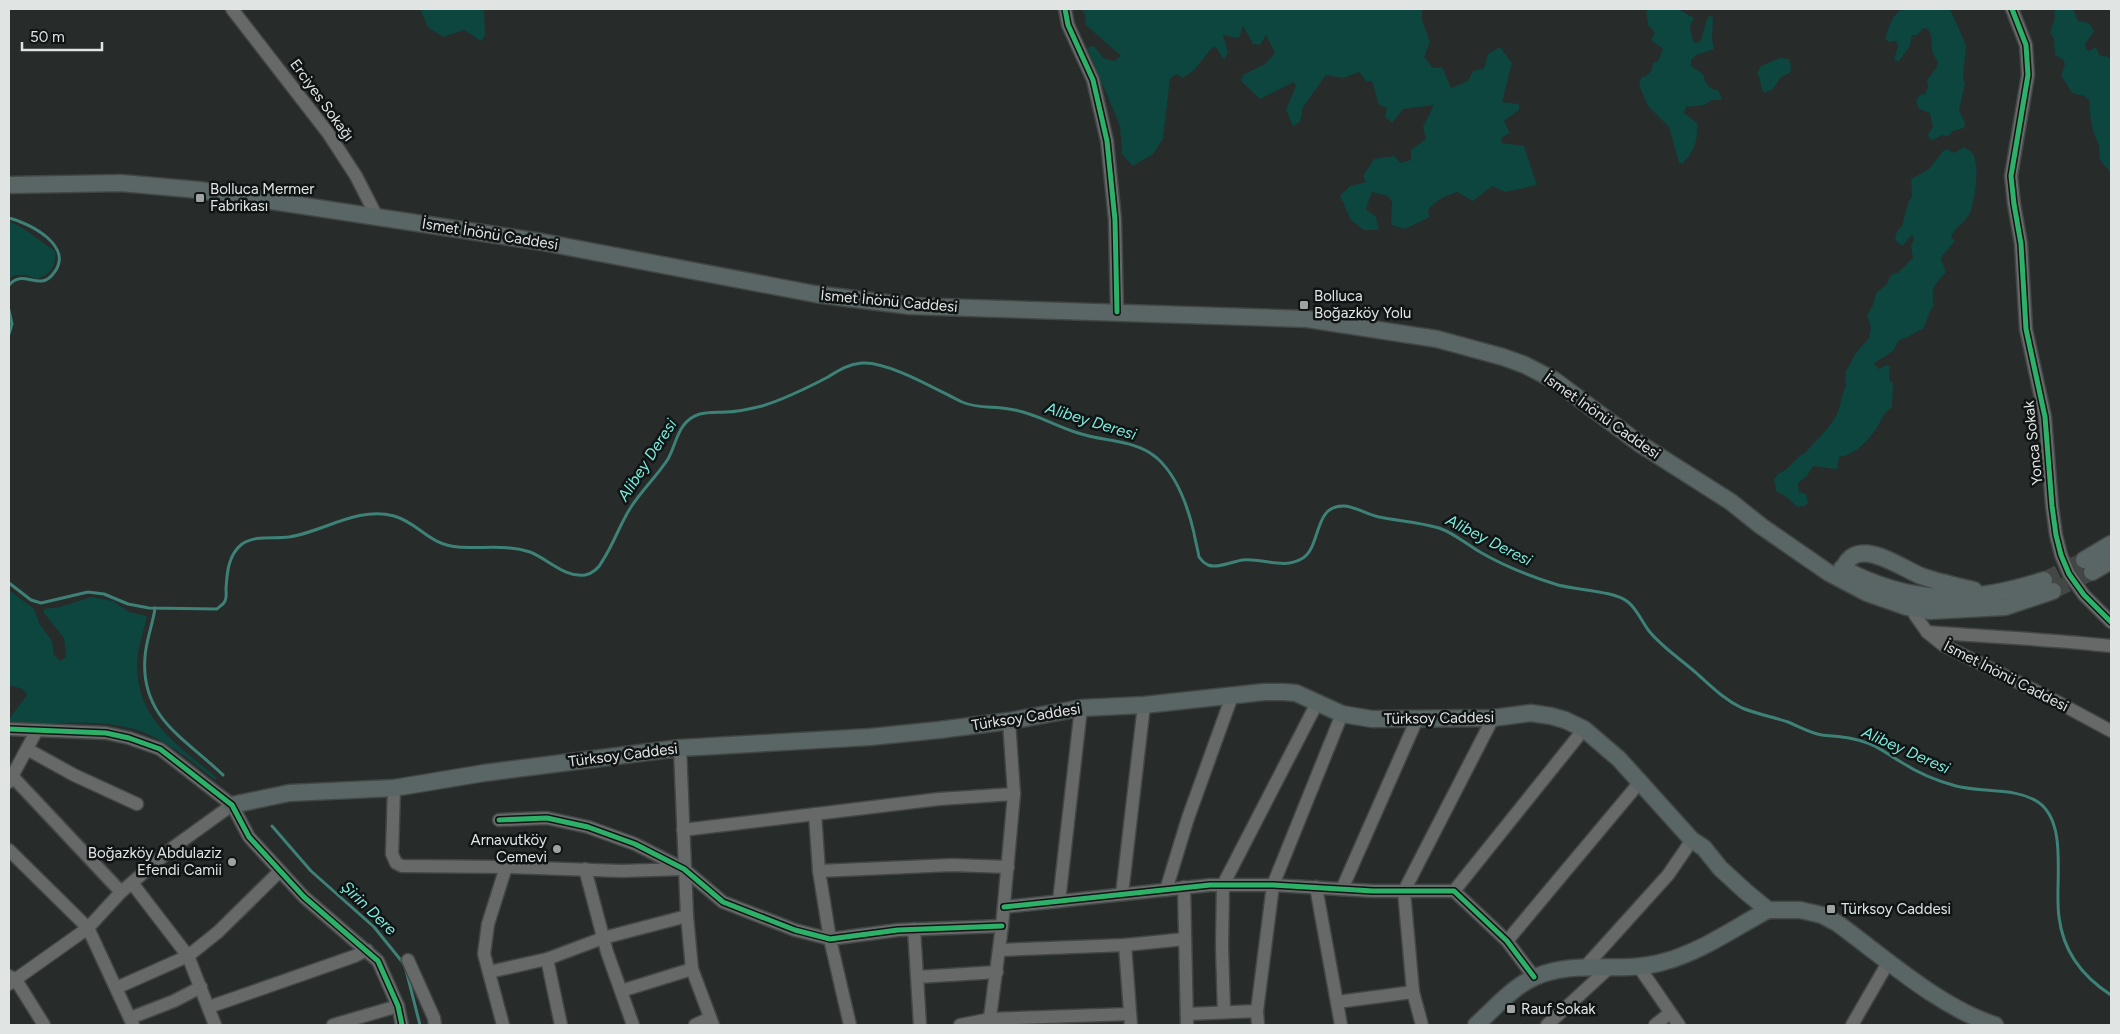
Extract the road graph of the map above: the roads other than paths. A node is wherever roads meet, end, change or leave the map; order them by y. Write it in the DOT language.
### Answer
graph roads {
  1 [pos="232,9"];
  2 [pos="1064,9"];
  3 [pos="2012,9"];
  4 [pos="9,185"];
  5 [pos="377,217"];
  6 [pos="1118,312"];
  7 [pos="2111,544"];
  8 [pos="2111,561"];
  9 [pos="1841,573"];
  10 [pos="1995,593"];
  11 [pos="1911,601"];
  12 [pos="2111,622"];
  13 [pos="1927,632"];
  14 [pos="2111,646"];
  15 [pos="1232,696"];
  16 [pos="1316,703"];
  17 [pos="1144,705"];
  18 [pos="1081,708"];
  19 [pos="1342,714"];
  20 [pos="1493,718"];
  21 [pos="1417,720"];
  22 [pos="1009,721"];
  23 [pos="9,730"];
  24 [pos="37,730"];
  25 [pos="1584,730"];
  26 [pos="2111,731"];
  27 [pos="680,748"];
  28 [pos="27,749"];
  29 [pos="10,779"];
  30 [pos="1640,782"];
  31 [pos="394,788"];
  32 [pos="1014,794"];
  33 [pos="137,804"];
  34 [pos="232,805"];
  35 [pos="815,814"];
  36 [pos="498,820"];
  37 [pos="683,830"];
  38 [pos="1692,840"];
  39 [pos="9,850"];
  40 [pos="506,866"];
  41 [pos="1008,867"];
  42 [pos="585,869"];
  43 [pos="684,869"];
  44 [pos="280,870"];
  45 [pos="819,871"];
  46 [pos="132,883"];
  47 [pos="1223,885"];
  48 [pos="1273,885"];
  49 [pos="1184,887"];
  50 [pos="1316,887"];
  51 [pos="1342,889"];
  52 [pos="1166,890"];
  53 [pos="1404,891"];
  54 [pos="1454,891"];
  55 [pos="121,892"];
  56 [pos="1122,894"];
  57 [pos="1059,901"];
  58 [pos="1004,907"];
  59 [pos="1768,910"];
  60 [pos="687,916"];
  61 [pos="1002,926"];
  62 [pos="88,928"];
  63 [pos="914,929"];
  64 [pos="603,938"];
  65 [pos="1185,939"];
  66 [pos="830,940"];
  67 [pos="1507,941"];
  68 [pos="1125,945"];
  69 [pos="367,950"];
  70 [pos="1000,950"];
  71 [pos="188,956"];
  72 [pos="547,959"];
  73 [pos="408,960"];
  74 [pos="1889,961"];
  75 [pos="1585,967"];
  76 [pos="1610,967"];
  77 [pos="1639,967"];
  78 [pos="692,969"];
  79 [pos="489,972"];
  80 [pos="997,972"];
  81 [pos="917,977"];
  82 [pos="1534,977"];
  83 [pos="11,980"];
  84 [pos="201,987"];
  85 [pos="116,988"];
  86 [pos="621,991"];
  87 [pos="1413,992"];
  88 [pos="1337,1002"];
  89 [pos="398,1006"];
  90 [pos="209,1007"];
  91 [pos="1257,1011"];
  92 [pos="1224,1012"];
  93 [pos="1670,1013"];
  94 [pos="1130,1020"];
  95 [pos="1187,1020"];
  96 [pos="132,1022"];
  97 [pos="712,1022"];
  98 [pos="989,1022"];
  99 [pos="1971,1022"];
  100 [pos="44,1025"];
  101 [pos="215,1025"];
  102 [pos="333,1025"];
  103 [pos="402,1025"];
  104 [pos="435,1025"];
  105 [pos="503,1025"];
  106 [pos="561,1025"];
  107 [pos="633,1025"];
  108 [pos="695,1025"];
  109 [pos="850,1025"];
  110 [pos="920,1025"];
  111 [pos="960,1025"];
  112 [pos="1258,1025"];
  113 [pos="1341,1025"];
  114 [pos="1422,1025"];
  115 [pos="1476,1025"];
  116 [pos="1547,1025"];
  117 [pos="1655,1025"];
  118 [pos="1679,1025"];
  119 [pos="1852,1025"];
  120 [pos="1995,1025"];
  1 -- 5 [label="street, Erciyes Sokağı"];
  2 -- 6 [label="street"];
  3 -- 12 [label="street, Yonca Sokak"];
  4 -- 5 [label="main road, İsmet İnönü Caddesi"];
  5 -- 6 [label="main road, İsmet İnönü Caddesi"];
  6 -- 9 [label="main road, İsmet İnönü Caddesi"];
  7 -- 8 [label="main road"];
  9 -- 10 [label="main road"];
  9 -- 11 [label="main road, İsmet İnönü Caddesi"];
  10 -- 11 [label="main road"];
  10 -- 11 [label="main road"];
  11 -- 13 [label="street, İsmet İnönü Caddesi"];
  13 -- 14 [label="street"];
  13 -- 26 [label="street, İsmet İnönü Caddesi"];
  15 -- 16 [label="main road, Türksoy Caddesi"];
  15 -- 17 [label="main road, Türksoy Caddesi"];
  15 -- 52 [label="street"];
  16 -- 19 [label="main road, Türksoy Caddesi"];
  16 -- 47 [label="street"];
  17 -- 18 [label="main road, Türksoy Caddesi"];
  17 -- 56 [label="street"];
  18 -- 22 [label="main road, Türksoy Caddesi"];
  18 -- 57 [label="street"];
  19 -- 21 [label="main road, Türksoy Caddesi"];
  19 -- 48 [label="street"];
  20 -- 21 [label="main road, Türksoy Caddesi"];
  20 -- 25 [label="main road, Türksoy Caddesi"];
  20 -- 53 [label="street"];
  21 -- 51 [label="street"];
  22 -- 27 [label="main road, Türksoy Caddesi"];
  22 -- 32 [label="street"];
  23 -- 24 [label="street"];
  24 -- 28 [label="street"];
  24 -- 34 [label="street"];
  25 -- 30 [label="main road, Türksoy Caddesi"];
  25 -- 54 [label="street"];
  27 -- 31 [label="main road, Türksoy Caddesi"];
  27 -- 37 [label="street"];
  28 -- 29 [label="street"];
  28 -- 33 [label="street"];
  29 -- 55 [label="street"];
  30 -- 38 [label="main road, Türksoy Caddesi"];
  30 -- 67 [label="street"];
  31 -- 34 [label="main road, Türksoy Caddesi"];
  31 -- 40 [label="street"];
  32 -- 35 [label="street"];
  32 -- 41 [label="street"];
  34 -- 44 [label="street"];
  34 -- 46 [label="street, Türksoy Caddesi"];
  35 -- 37 [label="street"];
  35 -- 45 [label="street"];
  36 -- 43 [label="street"];
  37 -- 43 [label="street"];
  38 -- 59 [label="main road, Türksoy Caddesi"];
  38 -- 75 [label="street"];
  39 -- 62 [label="street"];
  40 -- 42 [label="street"];
  40 -- 79 [label="street"];
  41 -- 45 [label="street"];
  41 -- 58 [label="street"];
  42 -- 43 [label="street"];
  42 -- 64 [label="street"];
  43 -- 60 [label="street"];
  43 -- 66 [label="street"];
  44 -- 69 [label="street"];
  44 -- 71 [label="street"];
  45 -- 66 [label="street"];
  46 -- 55 [label="street, Türksoy Caddesi"];
  46 -- 71 [label="street"];
  47 -- 48 [label="street"];
  47 -- 49 [label="street"];
  47 -- 92 [label="street"];
  48 -- 50 [label="street"];
  48 -- 91 [label="street"];
  49 -- 52 [label="street"];
  49 -- 65 [label="street"];
  50 -- 51 [label="street"];
  50 -- 88 [label="street"];
  51 -- 53 [label="street"];
  52 -- 56 [label="street"];
  53 -- 54 [label="street"];
  53 -- 87 [label="street"];
  54 -- 67 [label="street"];
  55 -- 62 [label="street, Türksoy Caddesi"];
  56 -- 57 [label="street"];
  57 -- 58 [label="street"];
  58 -- 61 [label="street"];
  59 -- 74 [label="main road"];
  59 -- 77 [label="main road"];
  60 -- 64 [label="street"];
  60 -- 78 [label="street"];
  61 -- 63 [label="street"];
  61 -- 70 [label="street"];
  62 -- 83 [label="street, Türksoy Caddesi"];
  62 -- 85 [label="street"];
  63 -- 66 [label="street"];
  63 -- 81 [label="street"];
  64 -- 72 [label="street"];
  64 -- 86 [label="street"];
  65 -- 68 [label="street"];
  65 -- 95 [label="street"];
  66 -- 109 [label="street"];
  67 -- 82 [label="street"];
  68 -- 70 [label="street"];
  68 -- 94 [label="street"];
  69 -- 89 [label="street"];
  69 -- 90 [label="street"];
  70 -- 80 [label="street"];
  71 -- 84 [label="street"];
  71 -- 85 [label="street"];
  72 -- 79 [label="street"];
  72 -- 106 [label="street"];
  73 -- 104 [label="street"];
  74 -- 99 [label="main road"];
  74 -- 119 [label="street"];
  75 -- 76 [label="main road"];
  75 -- 82 [label="main road"];
  76 -- 77 [label="main road"];
  76 -- 116 [label="street"];
  77 -- 93 [label="street"];
  78 -- 86 [label="street"];
  78 -- 97 [label="street"];
  79 -- 105 [label="street"];
  80 -- 81 [label="street"];
  80 -- 98 [label="street"];
  81 -- 110 [label="street"];
  82 -- 115 [label="main road"];
  83 -- 100 [label="street"];
  84 -- 90 [label="street"];
  84 -- 96 [label="street"];
  85 -- 96 [label="street"];
  86 -- 107 [label="street"];
  87 -- 88 [label="street"];
  87 -- 114 [label="street"];
  88 -- 113 [label="street"];
  89 -- 102 [label="street"];
  89 -- 103 [label="street"];
  90 -- 101 [label="street"];
  91 -- 92 [label="street"];
  91 -- 112 [label="street"];
  92 -- 95 [label="street"];
  93 -- 117 [label="street"];
  93 -- 118 [label="street"];
  94 -- 98 [label="street"];
  97 -- 108 [label="street"];
  98 -- 111 [label="street"];
  99 -- 120 [label="main road"];
}
